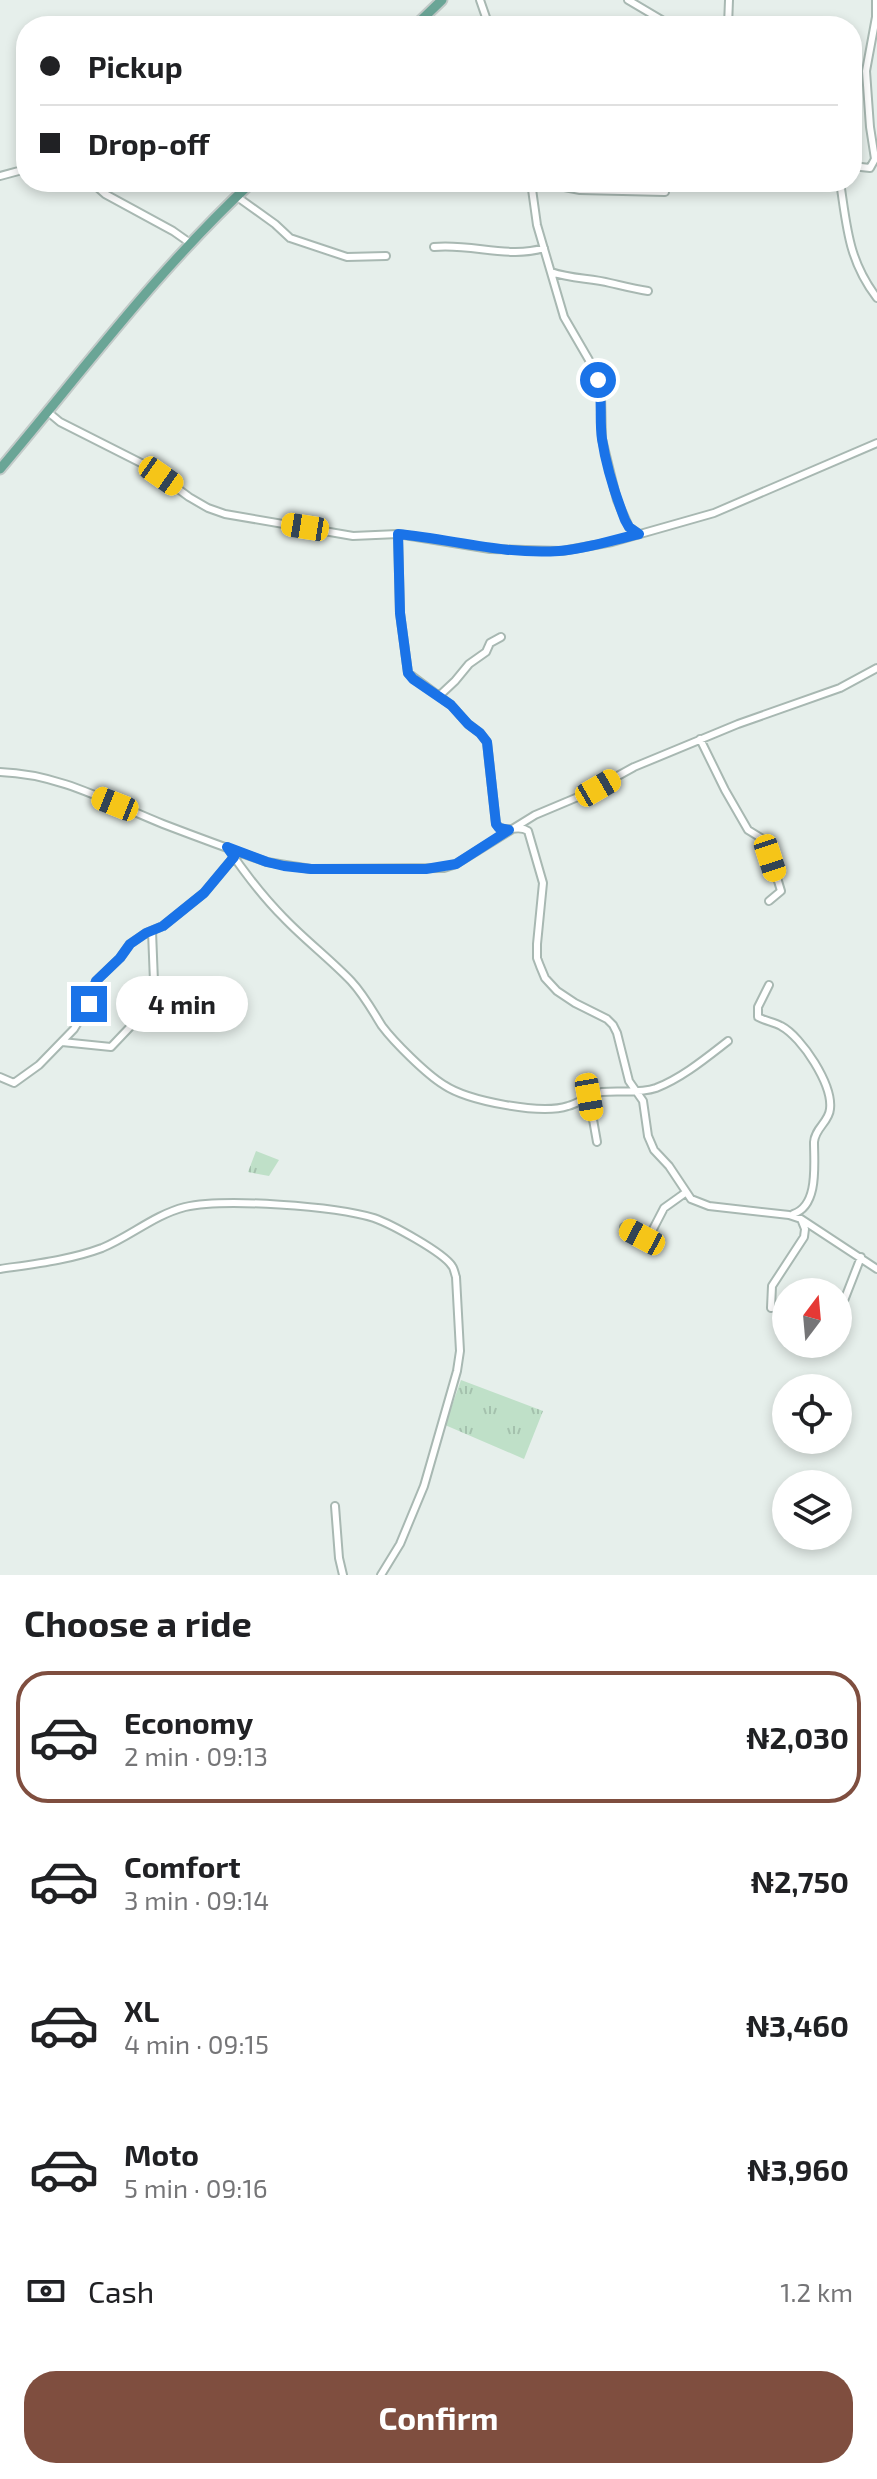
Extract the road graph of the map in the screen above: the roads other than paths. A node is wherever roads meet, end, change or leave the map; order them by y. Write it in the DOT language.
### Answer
graph roads {
  1 [pos="442,0"];
  2 [pos="628,0"];
  3 [pos="876,0"];
  4 [pos="425,16"];
  5 [pos="655,16"];
  6 [pos="862,167"];
  7 [pos="103,192"];
  8 [pos="241,192"];
  9 [pos="532,192"];
  10 [pos="841,192"];
  11 [pos="236,196"];
  12 [pos="190,243"];
  13 [pos="434,247"];
  14 [pos="544,248"];
  15 [pos="386,256"];
  16 [pos="551,272"];
  17 [pos="648,291"];
  18 [pos="877,296"];
  19 [pos="48,412"];
  20 [pos="877,443"];
  21 [pos="0,469"];
  22 [pos="398,534"];
  23 [pos="639,534"];
  24 [pos="501,637"];
  25 [pos="877,668"];
  26 [pos="439,696"];
  27 [pos="700,739"];
  28 [pos="0,772"];
  29 [pos="509,830"];
  30 [pos="227,847"];
  31 [pos="234,857"];
  32 [pos="769,901"];
  33 [pos="152,931"];
  34 [pos="769,985"];
  35 [pos="728,1041"];
  36 [pos="62,1042"];
  37 [pos="0,1077"];
  38 [pos="637,1092"];
  39 [pos="589,1097"];
  40 [pos="597,1142"];
  41 [pos="685,1193"];
  42 [pos="789,1215"];
  43 [pos="801,1219"];
  44 [pos="624,1227"];
  45 [pos="861,1257"];
  46 [pos="0,1269"];
  47 [pos="877,1269"];
  48 [pos="852,1280"];
  49 [pos="771,1308"];
  50 [pos="335,1506"];
  51 [pos="343,1575"];
  52 [pos="381,1575"];
  1 -- 4 [label="main road"];
  2 -- 5 [label="street"];
  3 -- 6 [label="street"];
  7 -- 12 [label="street"];
  8 -- 11 [label="main road"];
  9 -- 14 [label="street"];
  10 -- 18 [label="street"];
  11 -- 12 [label="main road"];
  11 -- 15 [label="street"];
  12 -- 19 [label="main road"];
  13 -- 14 [label="street"];
  14 -- 16 [label="street"];
  16 -- 17 [label="street"];
  16 -- 23 [label="street"];
  19 -- 21 [label="main road"];
  19 -- 22 [label="street"];
  20 -- 23 [label="street"];
  22 -- 23 [label="street"];
  22 -- 26 [label="street"];
  24 -- 26 [label="street"];
  25 -- 27 [label="street"];
  26 -- 29 [label="street"];
  27 -- 29 [label="street"];
  27 -- 32 [label="street"];
  28 -- 30 [label="street"];
  29 -- 30 [label="street"];
  29 -- 38 [label="street"];
  30 -- 31 [label="street"];
  31 -- 33 [label="street"];
  31 -- 39 [label="street"];
  33 -- 36 [label="street"];
  33 -- 36 [label="street"];
  34 -- 42 [label="street"];
  35 -- 38 [label="street"];
  36 -- 37 [label="street"];
  38 -- 39 [label="street"];
  38 -- 41 [label="street"];
  39 -- 40 [label="street"];
  41 -- 42 [label="street"];
  41 -- 44 [label="street"];
  42 -- 43 [label="street"];
  43 -- 45 [label="street"];
  43 -- 49 [label="street"];
  45 -- 47 [label="street"];
  45 -- 48 [label="street"];
  46 -- 52 [label="street"];
  50 -- 51 [label="street"];
}
